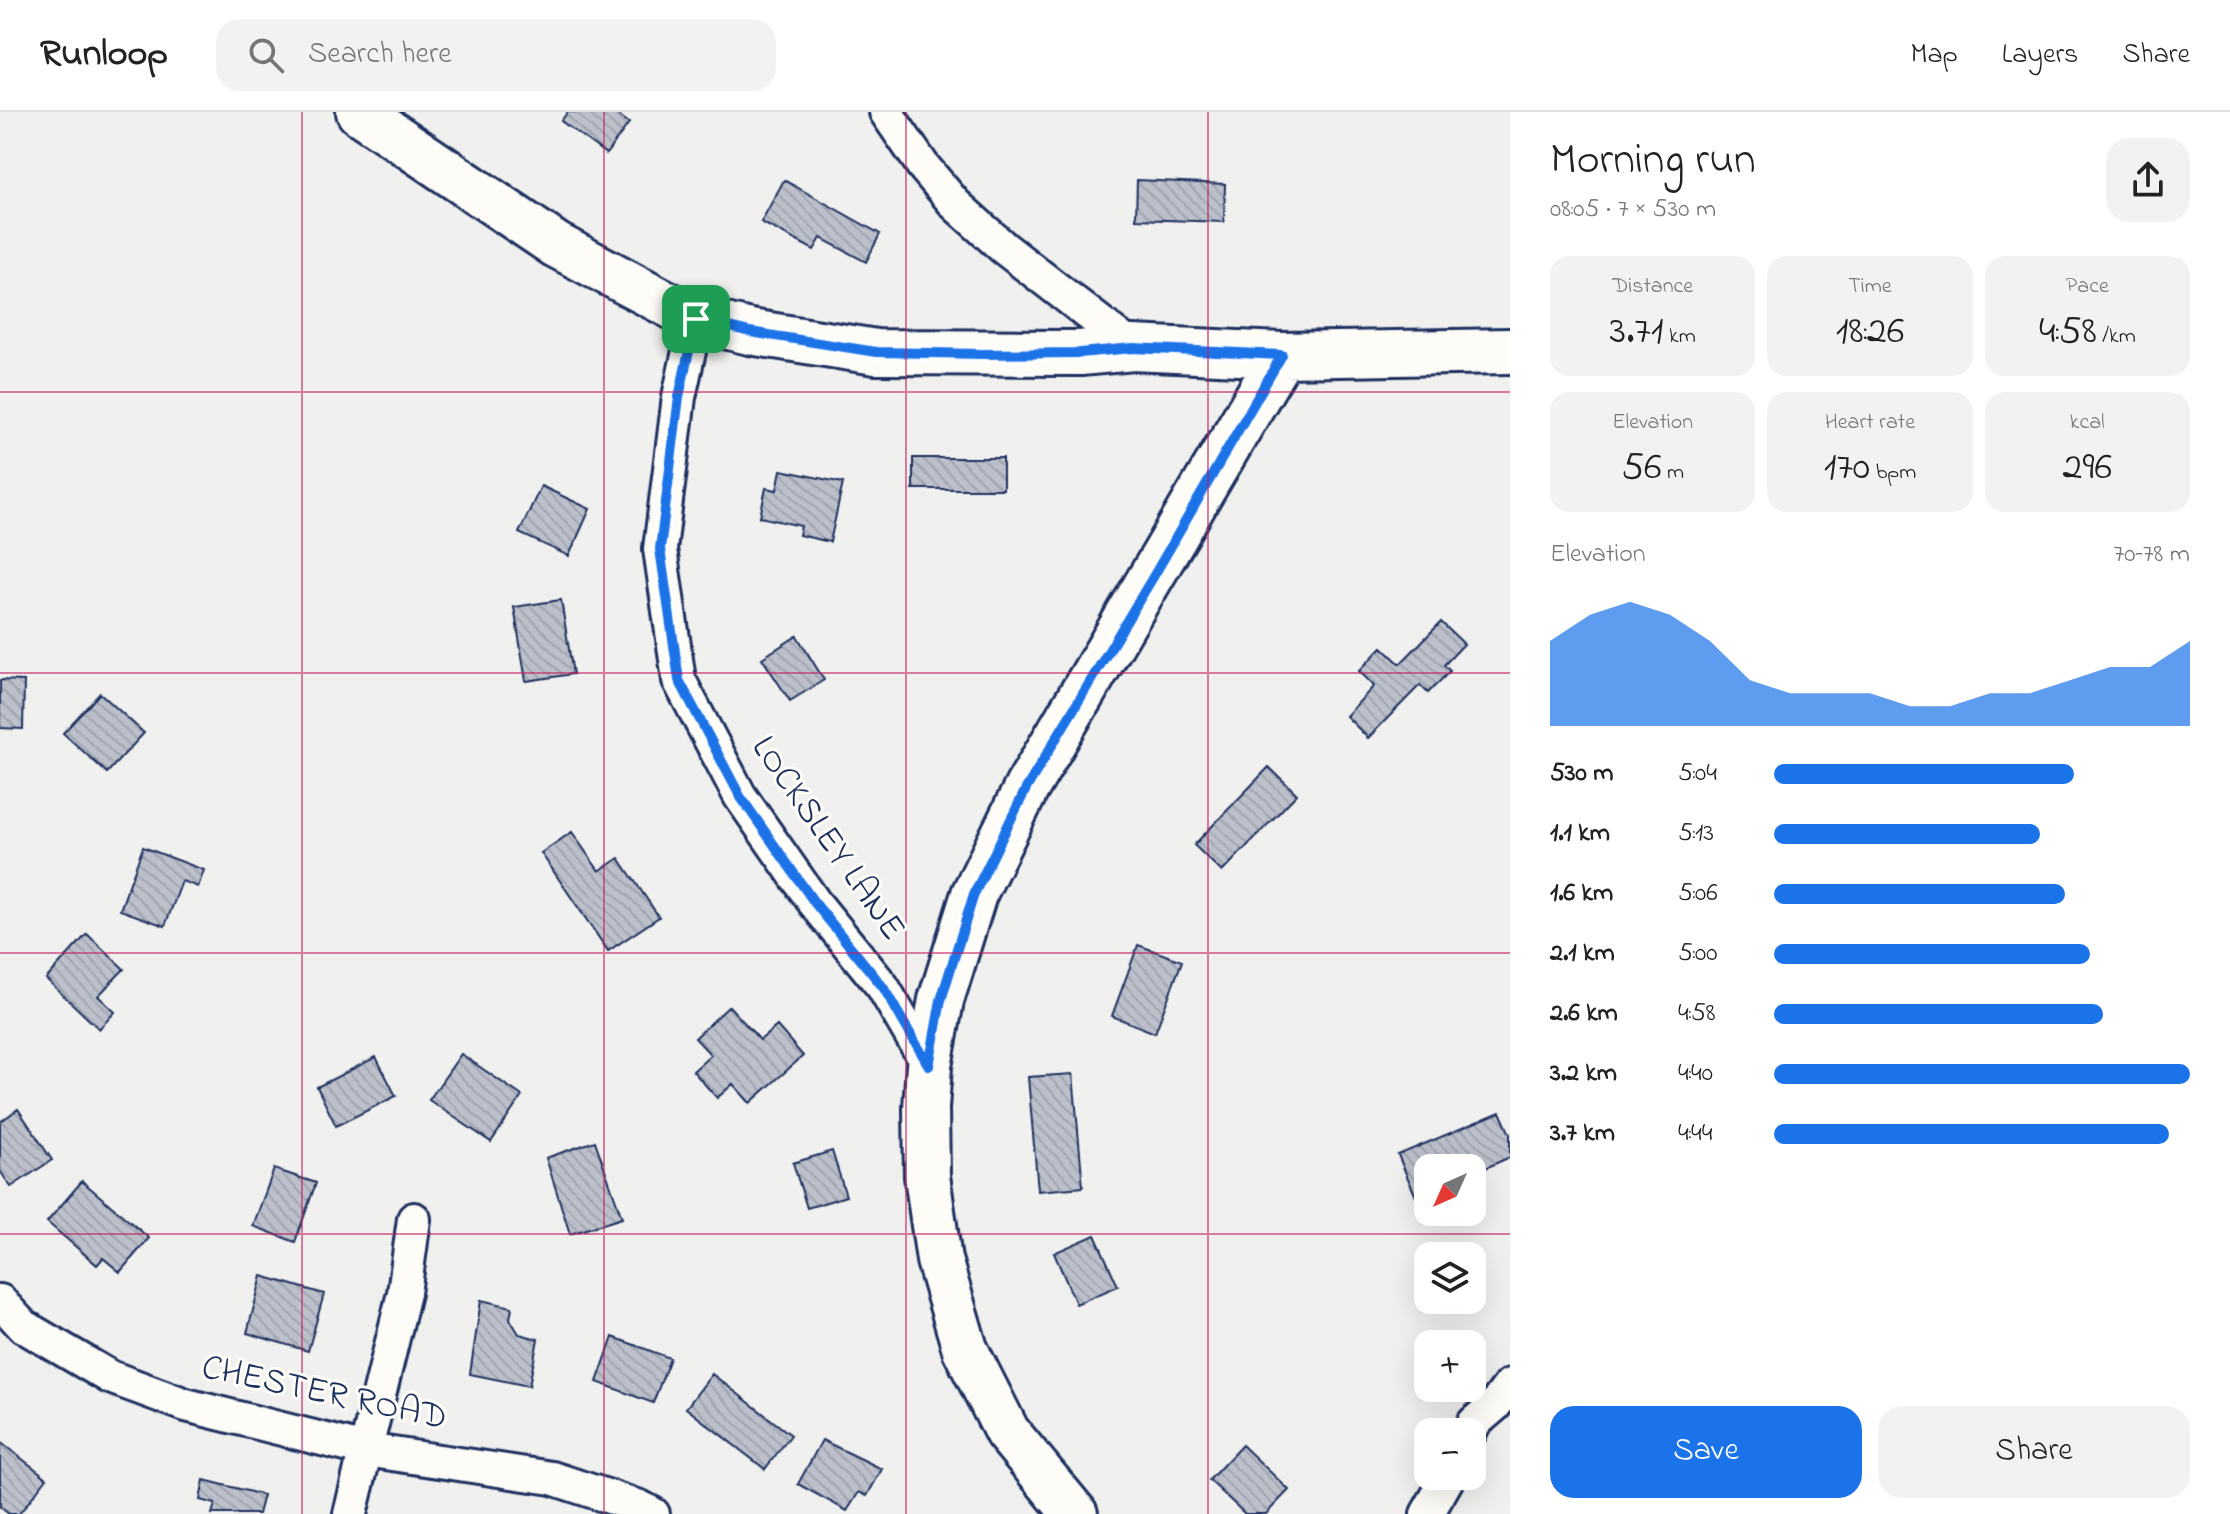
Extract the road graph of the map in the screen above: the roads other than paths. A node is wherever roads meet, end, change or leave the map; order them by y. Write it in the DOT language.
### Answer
graph roads {
  1 [pos="359,112"];
  2 [pos="886,112"];
  3 [pos="696,319"];
  4 [pos="1133,348"];
  5 [pos="1510,351"];
  6 [pos="1282,355"];
  7 [pos="929,1066"];
  8 [pos="414,1219"];
  9 [pos="0,1301"];
  10 [pos="1510,1385"];
  11 [pos="1480,1418"];
  12 [pos="366,1450"];
  13 [pos="1442,1490"];
  14 [pos="350,1514"];
  15 [pos="653,1514"];
  16 [pos="1075,1514"];
  17 [pos="1427,1514"];
  1 -- 3 [label="street"];
  2 -- 4 [label="street"];
  3 -- 4 [label="street"];
  3 -- 7 [label="street, LOCKSLEY LANE"];
  4 -- 6 [label="street"];
  5 -- 6 [label="street"];
  6 -- 7 [label="street"];
  7 -- 16 [label="street"];
  8 -- 12 [label="street"];
  9 -- 12 [label="street, CHESTER ROAD"];
  10 -- 11 [label="street"];
  12 -- 14 [label="street"];
  12 -- 15 [label="street, CHESTER ROAD"];
  13 -- 17 [label="street"];
}
